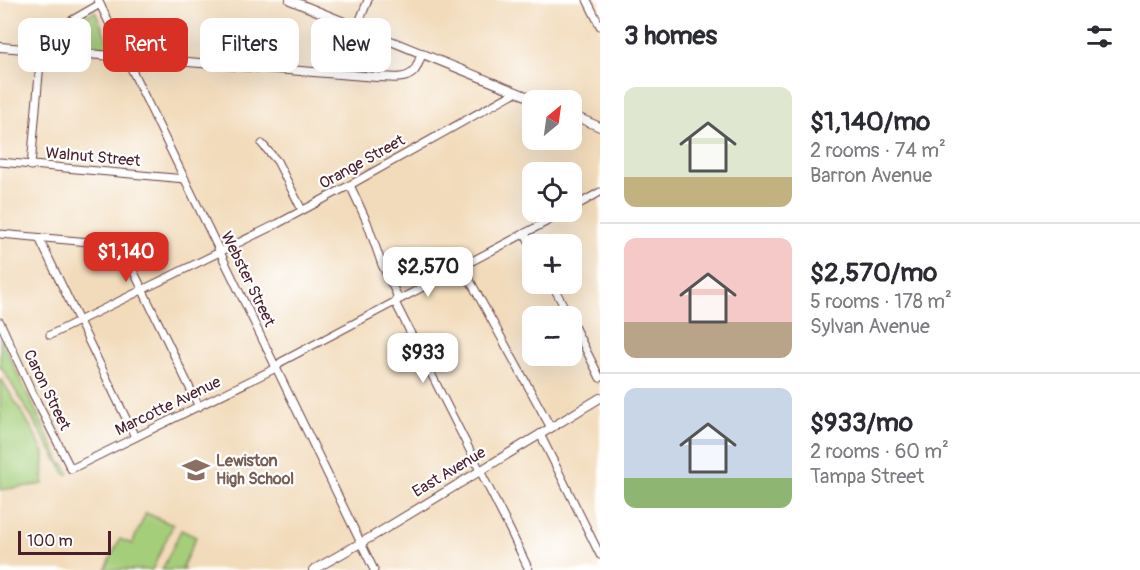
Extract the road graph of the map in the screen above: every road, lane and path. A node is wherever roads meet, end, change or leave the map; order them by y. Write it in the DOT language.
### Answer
graph roads {
  1 [pos="290,0"];
  2 [pos="368,0"];
  3 [pos="587,0"];
  4 [pos="99,2"];
  5 [pos="73,18"];
  6 [pos="107,18"];
  7 [pos="335,18"];
  8 [pos="361,18"];
  9 [pos="600,26"];
  10 [pos="391,41"];
  11 [pos="0,47"];
  12 [pos="18,49"];
  13 [pos="422,53"];
  14 [pos="188,63"];
  15 [pos="39,72"];
  16 [pos="133,72"];
  17 [pos="516,92"];
  18 [pos="522,94"];
  19 [pos="582,119"];
  20 [pos="600,127"];
  21 [pos="262,144"];
  22 [pos="0,162"];
  23 [pos="31,166"];
  24 [pos="185,178"];
  25 [pos="350,185"];
  26 [pos="600,192"];
  27 [pos="582,202"];
  28 [pos="302,210"];
  29 [pos="546,222"];
  30 [pos="525,233"];
  31 [pos="0,234"];
  32 [pos="39,238"];
  33 [pos="220,252"];
  34 [pos="462,266"];
  35 [pos="143,290"];
  36 [pos="395,302"];
  37 [pos="79,321"];
  38 [pos="0,322"];
  39 [pos="50,335"];
  40 [pos="582,342"];
  41 [pos="276,368"];
  42 [pos="600,378"];
  43 [pos="600,398"];
  44 [pos="199,407"];
  45 [pos="551,428"];
  46 [pos="540,434"];
  47 [pos="135,437"];
  48 [pos="71,469"];
  49 [pos="480,470"];
  50 [pos="360,543"];
  51 [pos="600,555"];
  52 [pos="313,570"];
  53 [pos="374,570"];
  54 [pos="529,570"];
  1 -- 7 [label="main road"];
  2 -- 8 [label="street"];
  3 -- 9 [label="street"];
  4 -- 5 [label="street"];
  4 -- 6 [label="street, Webster Street"];
  10 -- 13 [label="main road"];
  11 -- 12 [label="main road"];
  13 -- 14 [label="main road"];
  13 -- 17 [label="main road"];
  15 -- 23 [label="street"];
  16 -- 24 [label="street, Webster Street"];
  17 -- 18 [label="main road"];
  17 -- 25 [label="street, Orange Street"];
  19 -- 20 [label="main road"];
  21 -- 28 [label="street"];
  22 -- 23 [label="street, Walnut Street"];
  23 -- 24 [label="street, Walnut Street"];
  24 -- 33 [label="street, Webster Street"];
  25 -- 28 [label="street, Orange Street"];
  25 -- 36 [label="street"];
  26 -- 27 [label="street"];
  28 -- 33 [label="street, Orange Street"];
  29 -- 30 [label="street, Marcotte Avenue"];
  30 -- 34 [label="street, Marcotte Avenue"];
  31 -- 32 [label="street"];
  32 -- 35 [label="street"];
  32 -- 37 [label="street"];
  33 -- 35 [label="street, Orange Street"];
  33 -- 41 [label="street, Webster Street"];
  34 -- 36 [label="street, Marcotte Avenue"];
  34 -- 45 [label="street"];
  35 -- 37 [label="street, Orange Street"];
  35 -- 44 [label="street"];
  36 -- 41 [label="street, Marcotte Avenue"];
  36 -- 49 [label="street"];
  37 -- 39 [label="street, Orange Street"];
  37 -- 47 [label="street"];
  38 -- 48 [label="street, Caron Street"];
  40 -- 42 [label="street"];
  41 -- 44 [label="street, Marcotte Avenue"];
  41 -- 50 [label="street, Webster Street"];
  43 -- 45 [label="main road, East Avenue"];
  44 -- 47 [label="street, Marcotte Avenue"];
  45 -- 46 [label="main road, East Avenue"];
  46 -- 49 [label="main road, East Avenue"];
  46 -- 51 [label="street"];
  47 -- 48 [label="street, Marcotte Avenue"];
  49 -- 50 [label="main road, East Avenue"];
  49 -- 54 [label="street"];
  50 -- 52 [label="main road, East Avenue"];
  50 -- 53 [label="street, Webster Street"];
}
